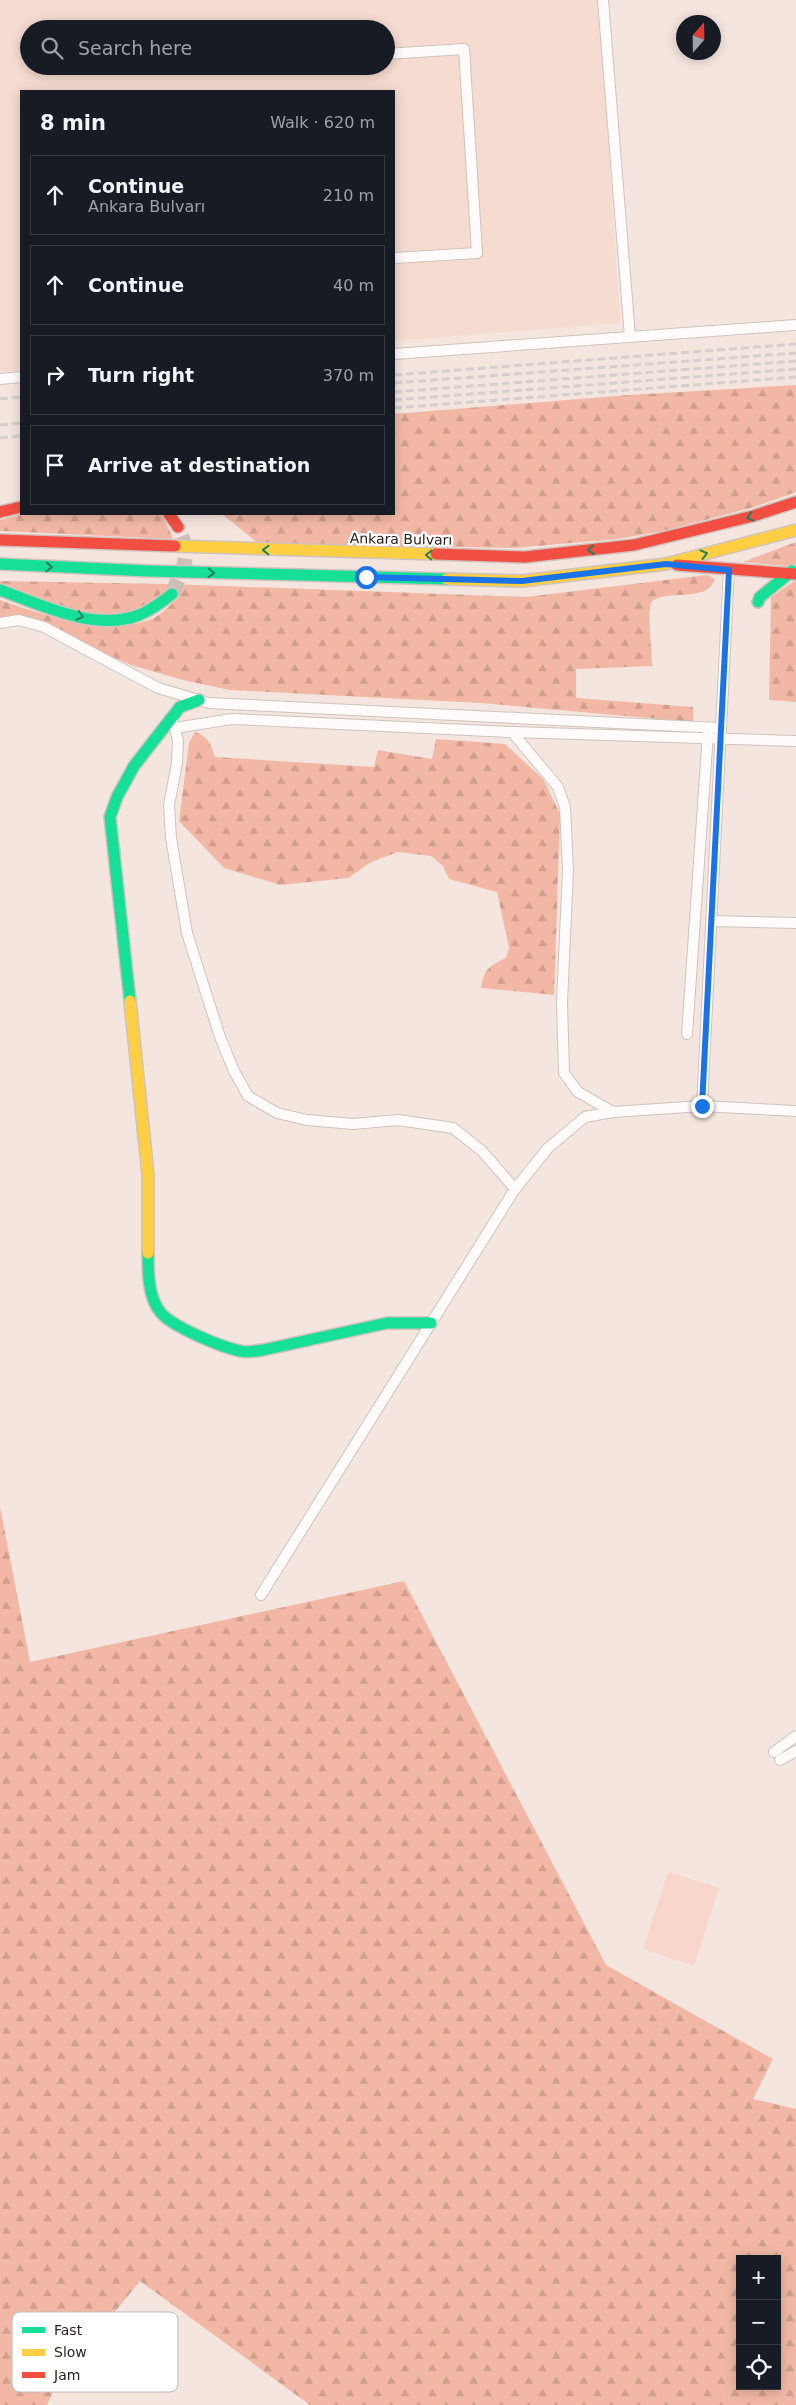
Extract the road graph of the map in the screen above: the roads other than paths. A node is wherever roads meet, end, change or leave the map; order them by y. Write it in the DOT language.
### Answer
graph roads {
  1 [pos="603,0"];
  2 [pos="395,53"];
  3 [pos="395,258"];
  4 [pos="796,324"];
  5 [pos="630,337"];
  6 [pos="395,354"];
  7 [pos="20,377"];
  8 [pos="0,379"];
  9 [pos="796,502"];
  10 [pos="20,507"];
  11 [pos="0,512"];
  12 [pos="170,515"];
  13 [pos="178,527"];
  14 [pos="796,530"];
  15 [pos="0,540"];
  16 [pos="0,564"];
  17 [pos="666,564"];
  18 [pos="729,570"];
  19 [pos="793,572"];
  20 [pos="0,590"];
  21 [pos="172,594"];
  22 [pos="758,602"];
  23 [pos="0,623"];
  24 [pos="199,700"];
  25 [pos="173,723"];
  26 [pos="708,727"];
  27 [pos="720,728"];
  28 [pos="512,732"];
  29 [pos="708,739"];
  30 [pos="720,739"];
  31 [pos="796,741"];
  32 [pos="712,921"];
  33 [pos="796,923"];
  34 [pos="687,1034"];
  35 [pos="702,1106"];
  36 [pos="796,1110"];
  37 [pos="613,1112"];
  38 [pos="515,1190"];
  39 [pos="431,1323"];
  40 [pos="261,1595"];
  41 [pos="796,1736"];
  42 [pos="796,1750"];
  1 -- 5 [label="street"];
  2 -- 3 [label="street"];
  4 -- 5 [label="street"];
  5 -- 6 [label="street"];
  7 -- 8 [label="street"];
  9 -- 15 [label="main road, Ankara Bulvarı, one-way"];
  10 -- 11 [label="main road"];
  12 -- 13 [label="main road"];
  17 -- 14 [label="main road, one-way"];
  16 -- 17 [label="main road, one-way"];
  17 -- 18 [label="main road"];
  18 -- 19 [label="main road"];
  18 -- 27 [label="street"];
  19 -- 22 [label="main road"];
  20 -- 21 [label="main road, one-way"];
  23 -- 24 [label="street"];
  24 -- 25 [label="main road"];
  24 -- 26 [label="street"];
  25 -- 28 [label="street"];
  25 -- 38 [label="street"];
  25 -- 39 [label="main road"];
  26 -- 27 [label="street"];
  26 -- 29 [label="street"];
  27 -- 30 [label="street"];
  28 -- 29 [label="street"];
  28 -- 37 [label="street"];
  29 -- 30 [label="street"];
  29 -- 34 [label="street"];
  30 -- 31 [label="street"];
  30 -- 32 [label="street"];
  32 -- 33 [label="street"];
  32 -- 35 [label="street"];
  35 -- 36 [label="street"];
  35 -- 37 [label="street"];
  37 -- 38 [label="street"];
  38 -- 39 [label="street"];
  39 -- 40 [label="street"];
  41 -- 42 [label="street"];
}
